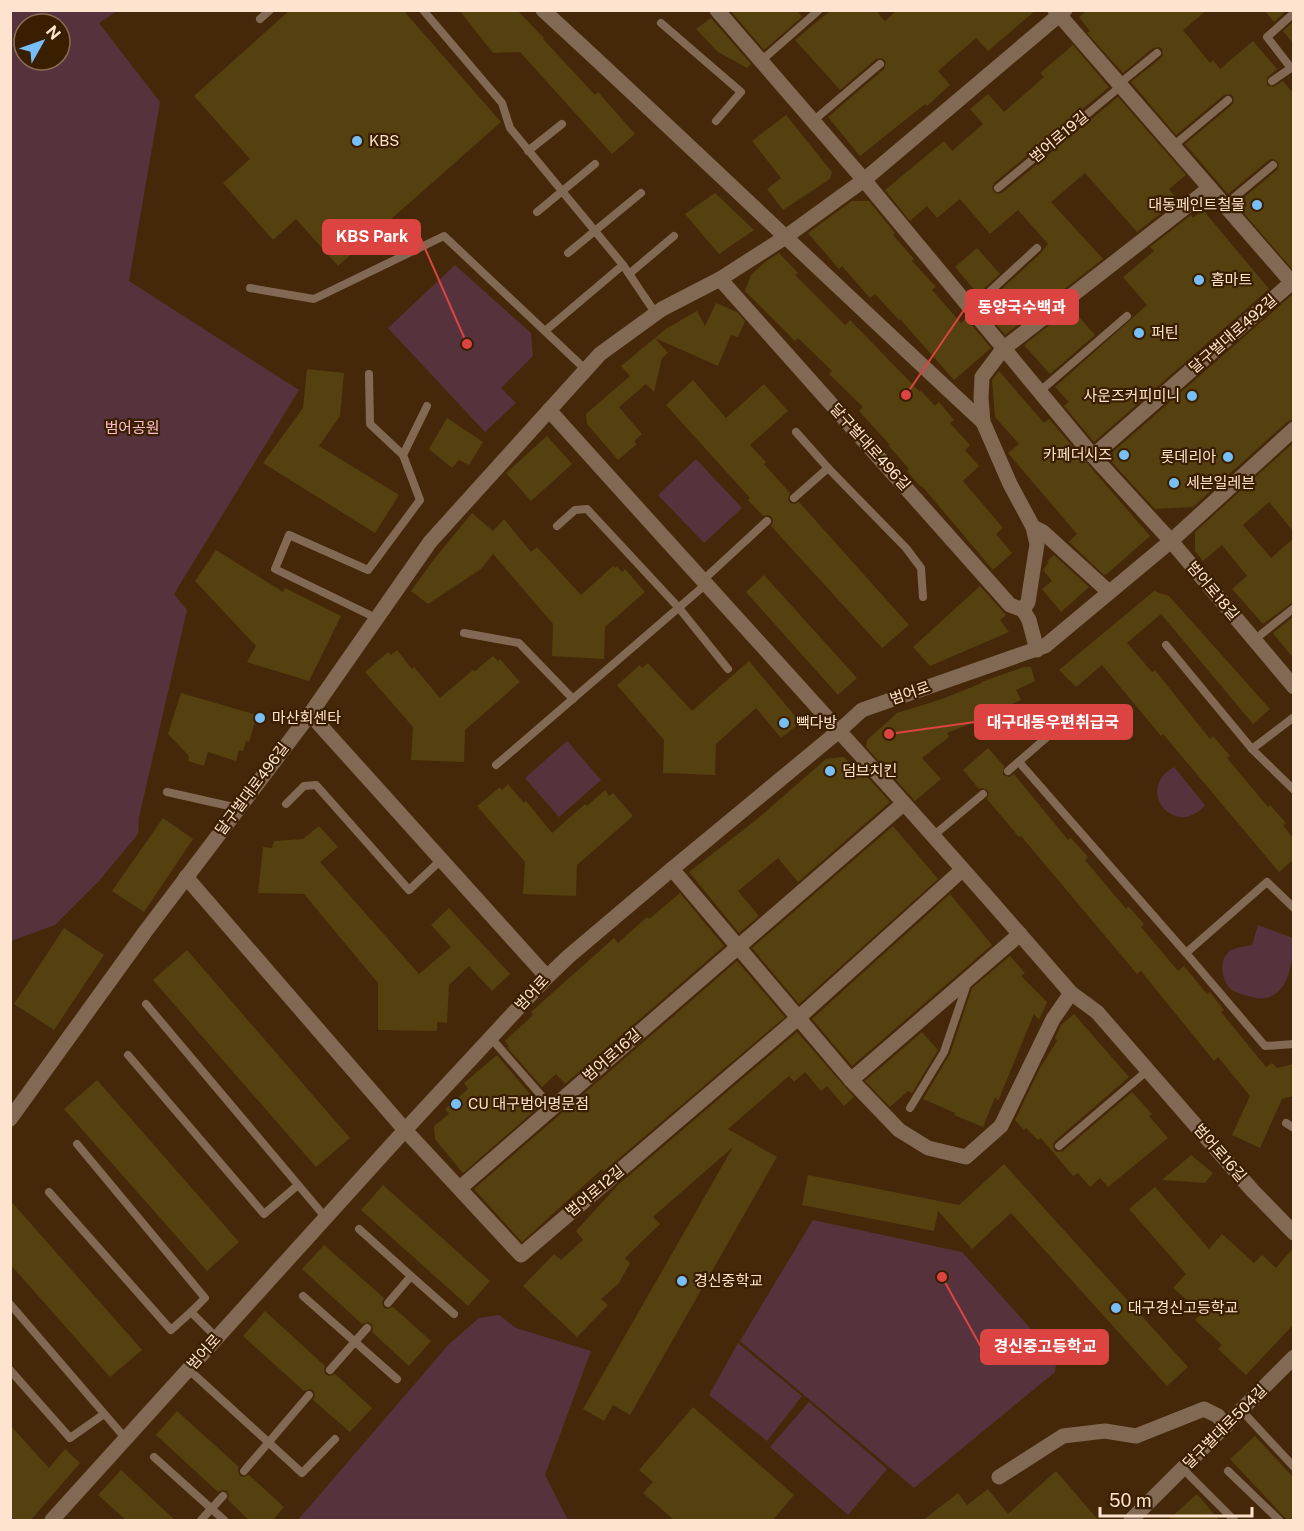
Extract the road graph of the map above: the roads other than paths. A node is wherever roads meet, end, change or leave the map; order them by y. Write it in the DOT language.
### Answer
graph roads {
  1 [pos="270,10"];
  2 [pos="423,10"];
  3 [pos="543,10"];
  4 [pos="717,10"];
  5 [pos="819,10"];
  6 [pos="1060,12"];
  7 [pos="1293,13"];
  8 [pos="260,19"];
  9 [pos="661,22"];
  10 [pos="1157,53"];
  11 [pos="761,61"];
  12 [pos="880,64"];
  13 [pos="1272,81"];
  14 [pos="1120,85"];
  15 [pos="1228,100"];
  16 [pos="716,121"];
  17 [pos="813,121"];
  18 [pos="562,124"];
  19 [pos="1173,146"];
  20 [pos="528,151"];
  21 [pos="595,164"];
  22 [pos="1273,165"];
  23 [pos="864,180"];
  24 [pos="998,188"];
  25 [pos="1210,188"];
  26 [pos="562,191"];
  27 [pos="641,193"];
  28 [pos="1225,205"];
  29 [pos="537,212"];
  30 [pos="595,231"];
  31 [pos="674,236"];
  32 [pos="784,238"];
  33 [pos="1037,248"];
  34 [pos="568,253"];
  35 [pos="623,265"];
  36 [pos="629,274"];
  37 [pos="720,279"];
  38 [pos="1292,284"];
  39 [pos="250,288"];
  40 [pos="971,309"];
  41 [pos="656,314"];
  42 [pos="1127,316"];
  43 [pos="545,331"];
  44 [pos="1003,349"];
  45 [pos="585,369"];
  46 [pos="369,374"];
  47 [pos="1039,392"];
  48 [pos="427,406"];
  49 [pos="549,410"];
  50 [pos="983,422"];
  51 [pos="1293,429"];
  52 [pos="796,432"];
  53 [pos="403,455"];
  54 [pos="1093,456"];
  55 [pos="828,468"];
  56 [pos="794,498"];
  57 [pos="767,521"];
  58 [pos="557,526"];
  59 [pos="1033,527"];
  60 [pos="1171,541"];
  61 [pos="704,583"];
  62 [pos="1110,592"];
  63 [pos="923,597"];
  64 [pos="679,608"];
  65 [pos="1293,608"];
  66 [pos="1023,610"];
  67 [pos="376,618"];
  68 [pos="464,633"];
  69 [pos="1254,640"];
  70 [pos="1166,645"];
  71 [pos="1036,650"];
  72 [pos="728,669"];
  73 [pos="1293,687"];
  74 [pos="573,699"];
  75 [pos="310,714"];
  76 [pos="1070,717"];
  77 [pos="1293,717"];
  78 [pos="840,730"];
  79 [pos="1252,749"];
  80 [pos="1019,762"];
  81 [pos="496,765"];
  82 [pos="1008,771"];
  83 [pos="1293,790"];
  84 [pos="167,792"];
  85 [pos="983,794"];
  86 [pos="286,804"];
  87 [pos="903,804"];
  88 [pos="238,808"];
  89 [pos="933,836"];
  90 [pos="441,860"];
  91 [pos="672,869"];
  92 [pos="962,870"];
  93 [pos="186,877"];
  94 [pos="1293,908"];
  95 [pos="1020,934"];
  96 [pos="738,947"];
  97 [pos="1186,953"];
  98 [pos="547,977"];
  99 [pos="969,978"];
  100 [pos="1071,993"];
  101 [pos="146,1004"];
  102 [pos="798,1018"];
  103 [pos="491,1038"];
  104 [pos="1293,1044"];
  105 [pos="128,1055"];
  106 [pos="1148,1070"];
  107 [pos="851,1080"];
  108 [pos="552,1108"];
  109 [pos="909,1108"];
  110 [pos="10,1119"];
  111 [pos="405,1130"];
  112 [pos="77,1144"];
  113 [pos="1059,1146"];
  114 [pos="298,1185"];
  115 [pos="460,1188"];
  116 [pos="49,1192"];
  117 [pos="326,1218"];
  118 [pos="359,1230"];
  119 [pos="1293,1233"];
  120 [pos="411,1276"];
  121 [pos="303,1296"];
  122 [pos="388,1303"];
  123 [pos="10,1304"];
  124 [pos="190,1312"];
  125 [pos="454,1314"];
  126 [pos="367,1328"];
  127 [pos="217,1338"];
  128 [pos="355,1342"];
  129 [pos="1293,1358"];
  130 [pos="188,1369"];
  131 [pos="10,1370"];
  132 [pos="330,1370"];
  133 [pos="397,1379"];
  134 [pos="309,1395"];
  135 [pos="1242,1411"];
  136 [pos="104,1414"];
  137 [pos="1226,1426"];
  138 [pos="126,1439"];
  139 [pos="335,1439"];
  140 [pos="268,1443"];
  141 [pos="154,1457"];
  142 [pos="1293,1467"];
  143 [pos="1183,1469"];
  144 [pos="244,1471"];
  145 [pos="1228,1471"];
  146 [pos="999,1477"];
  147 [pos="223,1496"];
  148 [pos="212,1509"];
  149 [pos="52,1521"];
  150 [pos="201,1521"];
  151 [pos="224,1521"];
  152 [pos="1131,1521"];
  153 [pos="1234,1521"];
  154 [pos="1279,1521"];
  1 -- 8 [label="lane"];
  2 -- 20 [label="lane"];
  3 -- 32 [label="street"];
  4 -- 11 [label="street"];
  5 -- 11 [label="lane"];
  6 -- 14 [label="street"];
  6 -- 23 [label="street, 달구벌대로496길"];
  7 -- 13 [label="lane"];
  9 -- 16 [label="lane"];
  10 -- 14 [label="lane, 범어로19길"];
  11 -- 17 [label="street"];
  12 -- 17 [label="lane"];
  14 -- 19 [label="street"];
  14 -- 24 [label="lane, 범어로19길"];
  15 -- 19 [label="lane"];
  17 -- 23 [label="street"];
  18 -- 20 [label="lane"];
  19 -- 25 [label="street"];
  20 -- 26 [label="lane"];
  21 -- 26 [label="lane"];
  22 -- 28 [label="lane"];
  23 -- 32 [label="street, 달구벌대로496길"];
  23 -- 40 [label="street"];
  25 -- 28 [label="street"];
  25 -- 44 [label="street"];
  26 -- 29 [label="lane"];
  26 -- 30 [label="lane"];
  27 -- 30 [label="lane"];
  28 -- 38 [label="street"];
  30 -- 34 [label="lane"];
  30 -- 35 [label="lane"];
  31 -- 36 [label="lane"];
  32 -- 37 [label="street, 달구벌대로496길"];
  32 -- 50 [label="street"];
  33 -- 40 [label="lane"];
  35 -- 36 [label="lane"];
  35 -- 43 [label="lane"];
  36 -- 41 [label="lane"];
  37 -- 41 [label="street, 달구벌대로496길"];
  37 -- 66 [label="street, 달구벌대로496길"];
  38 -- 54 [label="street, 달구벌대로492길"];
  39 -- 43 [label="lane"];
  40 -- 44 [label="street"];
  41 -- 45 [label="street, 달구벌대로496길"];
  42 -- 47 [label="lane"];
  43 -- 45 [label="lane"];
  44 -- 47 [label="street"];
  44 -- 50 [label="street"];
  45 -- 49 [label="street, 달구벌대로496길"];
  46 -- 53 [label="lane"];
  47 -- 54 [label="street"];
  48 -- 53 [label="lane"];
  49 -- 61 [label="street"];
  49 -- 67 [label="street, 달구벌대로496길"];
  50 -- 59 [label="street"];
  51 -- 60 [label="street, 범어로"];
  52 -- 55 [label="lane"];
  53 -- 67 [label="lane"];
  54 -- 60 [label="street"];
  55 -- 56 [label="lane"];
  55 -- 63 [label="lane"];
  57 -- 61 [label="lane"];
  58 -- 64 [label="lane"];
  59 -- 62 [label="street"];
  59 -- 66 [label="street"];
  60 -- 62 [label="street, 범어로"];
  60 -- 69 [label="street, 범어로18길"];
  61 -- 64 [label="lane"];
  61 -- 78 [label="street"];
  62 -- 71 [label="street, 범어로"];
  64 -- 72 [label="lane"];
  64 -- 74 [label="lane"];
  65 -- 69 [label="lane"];
  66 -- 71 [label="street"];
  67 -- 75 [label="street, 달구벌대로496길"];
  68 -- 74 [label="lane"];
  69 -- 73 [label="street, 범어로18길"];
  70 -- 79 [label="lane"];
  71 -- 78 [label="street, 범어로"];
  74 -- 81 [label="lane"];
  75 -- 88 [label="street, 달구벌대로496길"];
  75 -- 90 [label="street"];
  76 -- 80 [label="lane"];
  77 -- 79 [label="lane"];
  78 -- 87 [label="street, 범어로16길"];
  78 -- 91 [label="street, 범어로"];
  79 -- 83 [label="lane"];
  80 -- 82 [label="lane"];
  80 -- 97 [label="lane"];
  84 -- 88 [label="lane"];
  85 -- 89 [label="lane"];
  86 -- 90 [label="lane"];
  87 -- 89 [label="street, 범어로16길"];
  87 -- 96 [label="street, 범어로16길"];
  88 -- 93 [label="street, 달구벌대로496길"];
  89 -- 92 [label="street, 범어로16길"];
  90 -- 98 [label="street"];
  91 -- 96 [label="street"];
  91 -- 98 [label="street, 범어로"];
  92 -- 95 [label="street, 범어로16길"];
  92 -- 102 [label="street"];
  93 -- 110 [label="street, 달구벌대로496길"];
  93 -- 111 [label="street, 범어로12길"];
  94 -- 97 [label="lane"];
  95 -- 99 [label="street"];
  95 -- 100 [label="street, 범어로16길"];
  96 -- 102 [label="street"];
  96 -- 108 [label="street, 범어로16길"];
  97 -- 104 [label="lane"];
  98 -- 103 [label="street, 범어로"];
  99 -- 107 [label="street"];
  99 -- 109 [label="lane"];
  100 -- 106 [label="street, 범어로16길"];
  100 -- 107 [label="street"];
  101 -- 114 [label="lane"];
  102 -- 107 [label="street"];
  102 -- 115 [label="street, 범어로12길"];
  103 -- 108 [label="lane"];
  103 -- 111 [label="street, 범어로"];
  105 -- 114 [label="lane"];
  106 -- 113 [label="lane"];
  106 -- 119 [label="street, 범어로16길"];
  108 -- 115 [label="street, 범어로16길"];
  111 -- 115 [label="street, 범어로12길"];
  111 -- 117 [label="street, 범어로"];
  112 -- 124 [label="lane"];
  114 -- 117 [label="lane"];
  116 -- 124 [label="lane"];
  117 -- 127 [label="street, 범어로"];
  118 -- 120 [label="lane"];
  120 -- 122 [label="lane"];
  120 -- 125 [label="lane"];
  121 -- 128 [label="lane"];
  123 -- 136 [label="lane"];
  124 -- 127 [label="lane"];
  126 -- 128 [label="lane"];
  127 -- 130 [label="street, 범어로"];
  128 -- 132 [label="lane"];
  128 -- 133 [label="lane"];
  129 -- 135 [label="street, 달구벌대로504길"];
  130 -- 138 [label="street, 범어로"];
  130 -- 140 [label="lane"];
  131 -- 136 [label="lane"];
  134 -- 140 [label="lane"];
  135 -- 137 [label="street, 달구벌대로504길"];
  135 -- 142 [label="lane"];
  136 -- 138 [label="lane"];
  137 -- 143 [label="street, 달구벌대로504길"];
  137 -- 146 [label="street"];
  138 -- 149 [label="street, 범어로"];
  139 -- 140 [label="lane"];
  140 -- 144 [label="lane"];
  141 -- 148 [label="lane"];
  143 -- 152 [label="street, 달구벌대로504길"];
  143 -- 153 [label="lane"];
  145 -- 154 [label="lane"];
  147 -- 148 [label="lane"];
  148 -- 150 [label="lane"];
  148 -- 151 [label="lane"];
}
